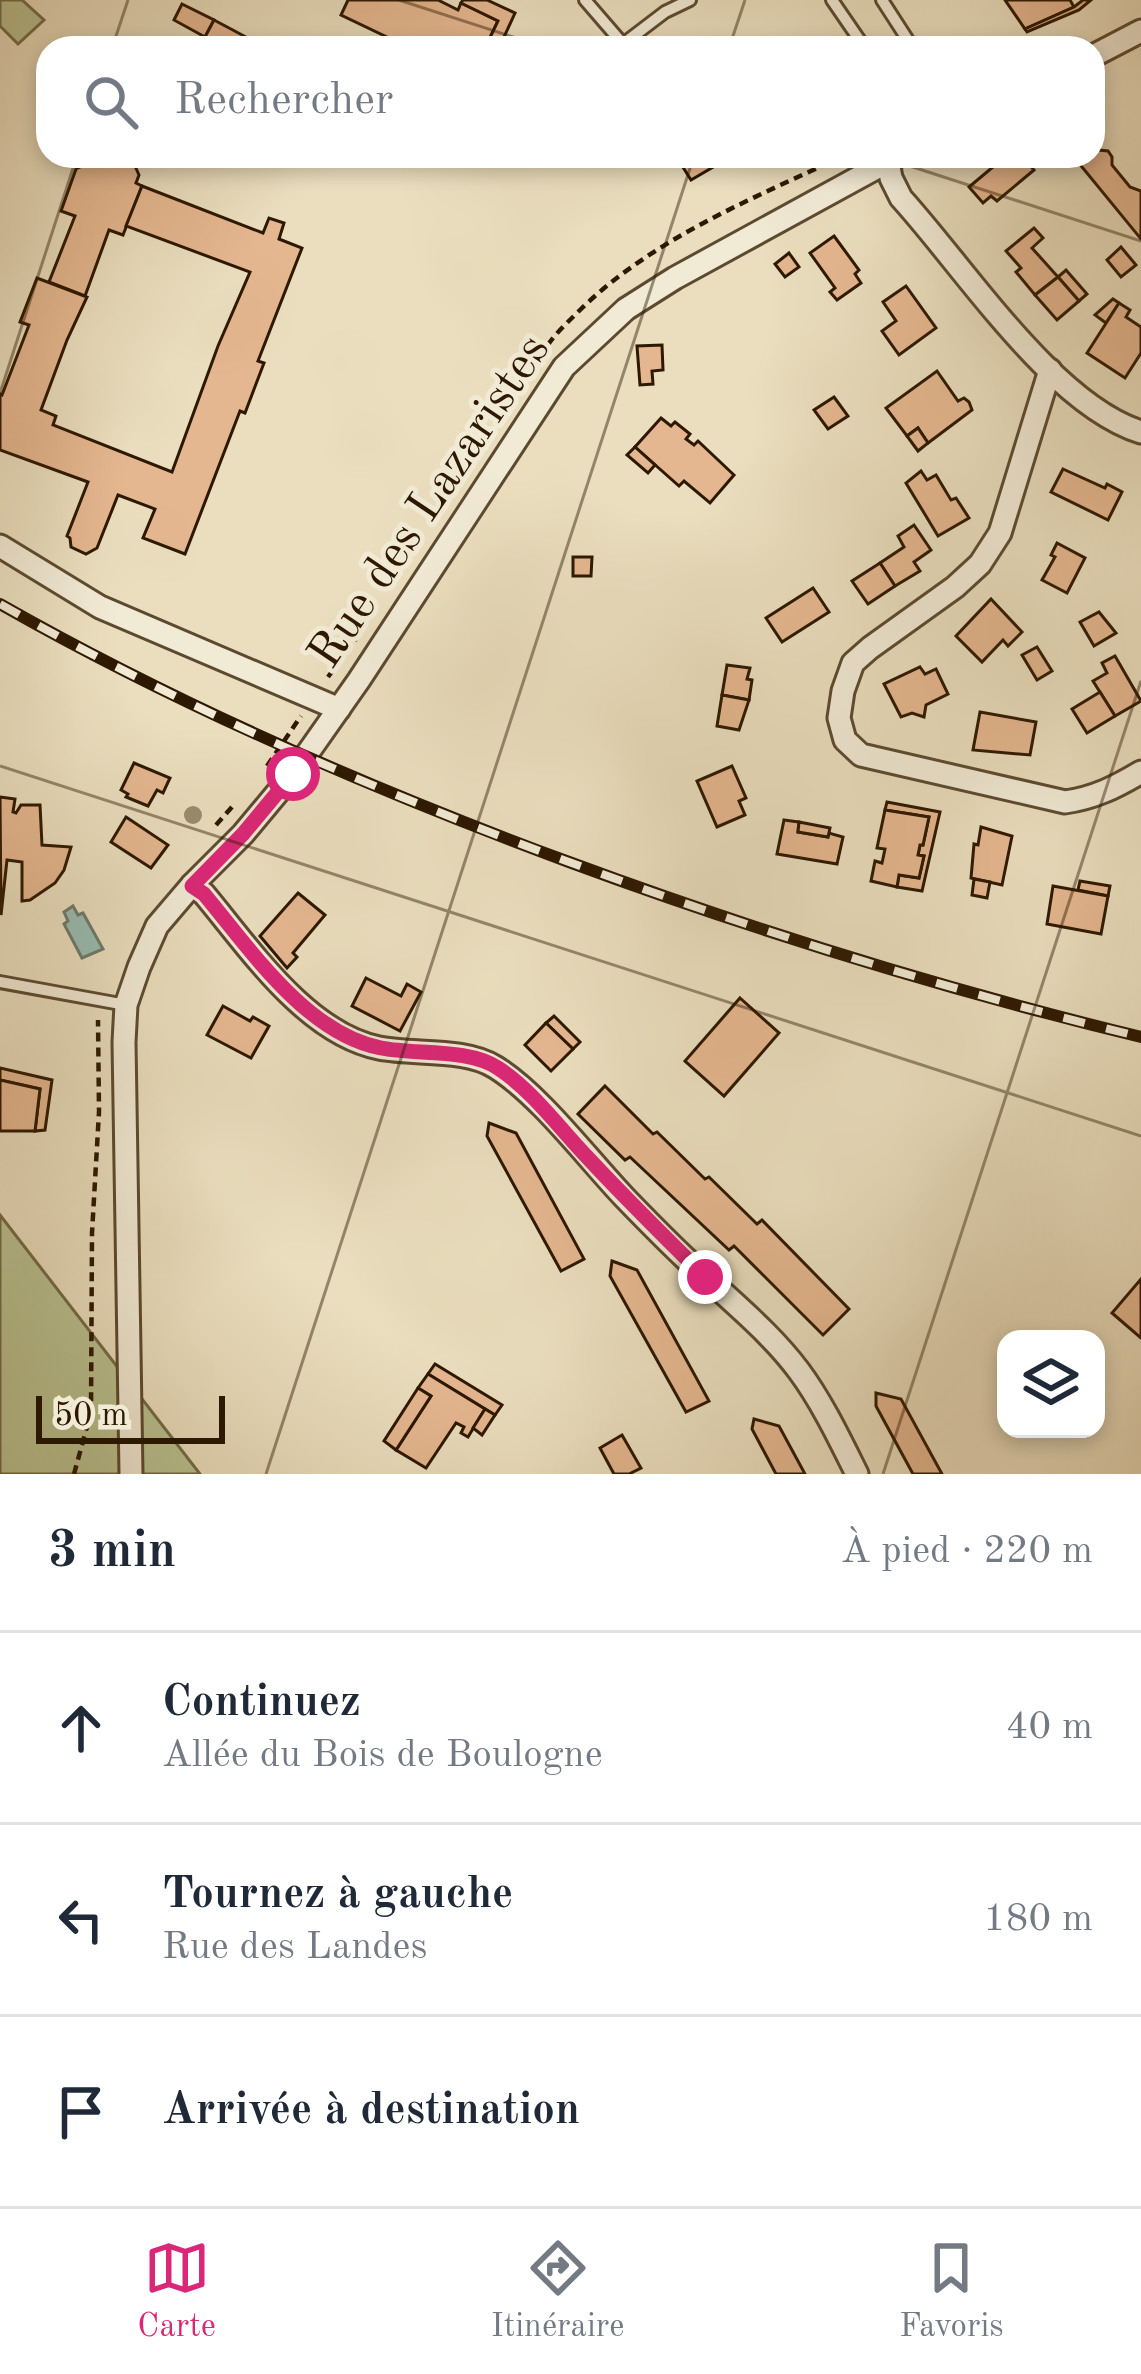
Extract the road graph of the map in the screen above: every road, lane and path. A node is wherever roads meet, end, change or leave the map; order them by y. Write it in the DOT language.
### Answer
graph roads {
  1 [pos="585,0"];
  2 [pos="690,0"];
  3 [pos="832,0"];
  4 [pos="882,0"];
  5 [pos="1141,31"];
  6 [pos="616,36"];
  7 [pos="634,36"];
  8 [pos="857,36"];
  9 [pos="906,36"];
  10 [pos="1105,50"];
  11 [pos="877,168"];
  12 [pos="892,168"];
  13 [pos="1050,370"];
  14 [pos="1141,432"];
  15 [pos="0,546"];
  16 [pos="339,709"];
  17 [pos="1141,772"];
  18 [pos="192,886"];
  19 [pos="0,982"];
  20 [pos="126,1006"];
  21 [pos="131,1474"];
  22 [pos="857,1474"];
  1 -- 6 [label="lane"];
  2 -- 7 [label="lane"];
  3 -- 8 [label="lane"];
  4 -- 9 [label="lane"];
  5 -- 10 [label="street"];
  11 -- 16 [label="street, Rue des Lazaristes"];
  12 -- 13 [label="street"];
  13 -- 14 [label="street"];
  13 -- 17 [label="street"];
  15 -- 16 [label="street"];
  16 -- 18 [label="street, Rue des Lazaristes"];
  18 -- 20 [label="street, Rue des Lazaristes"];
  18 -- 22 [label="street"];
  19 -- 20 [label="lane"];
  20 -- 21 [label="street, Rue des Lazaristes"];
}
